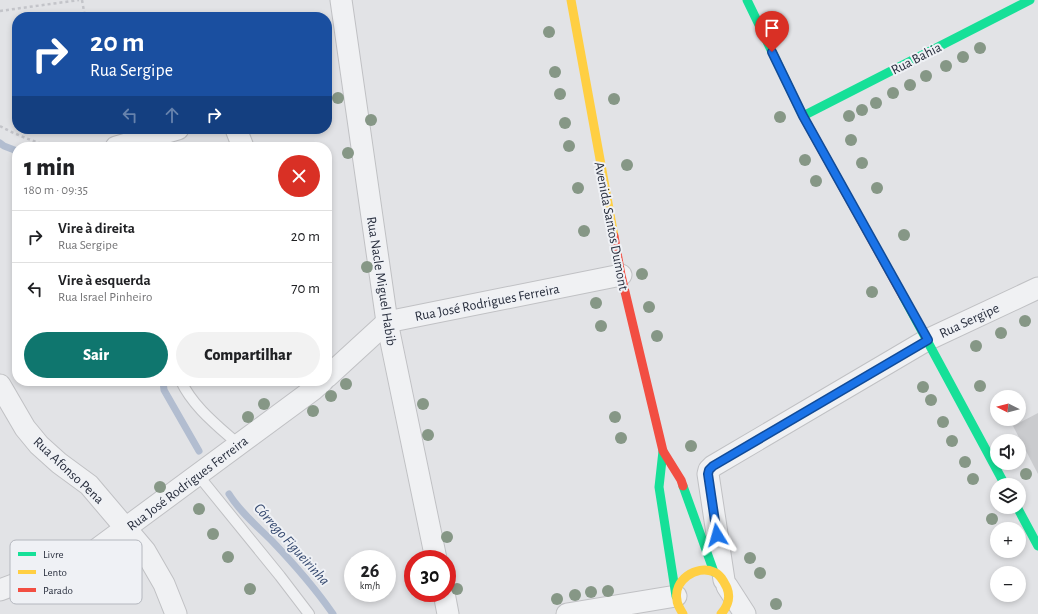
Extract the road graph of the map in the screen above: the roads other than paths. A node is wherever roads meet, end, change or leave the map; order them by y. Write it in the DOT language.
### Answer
graph roads {
  1 [pos="341,0"];
  2 [pos="571,0"];
  3 [pos="747,0"];
  4 [pos="1030,0"];
  5 [pos="803,116"];
  6 [pos="161,134"];
  7 [pos="133,142"];
  8 [pos="621,276"];
  9 [pos="1038,288"];
  10 [pos="387,322"];
  11 [pos="928,340"];
  12 [pos="332,371"];
  13 [pos="0,385"];
  14 [pos="184,386"];
  15 [pos="314,386"];
  16 [pos="239,445"];
  17 [pos="663,451"];
  18 [pos="198,476"];
  19 [pos="1001,478"];
  20 [pos="1021,514"];
  21 [pos="127,528"];
  22 [pos="110,540"];
  23 [pos="136,540"];
  24 [pos="1038,546"];
  25 [pos="142,547"];
  26 [pos="434,550"];
  27 [pos="721,580"];
  28 [pos="10,586"];
  29 [pos="0,590"];
  30 [pos="446,602"];
  31 [pos="679,606"];
  32 [pos="723,613"];
  33 [pos="176,614"];
  34 [pos="308,614"];
  35 [pos="448,614"];
  36 [pos="566,614"];
  37 [pos="745,614"];
  1 -- 10 [label="street, Rua Nacle Miguel Habib"];
  2 -- 8 [label="main road, Avenida Santos Dumont"];
  3 -- 5 [label="main road"];
  4 -- 5 [label="main road, Rua Bahia"];
  5 -- 11 [label="main road"];
  6 -- 7 [label="street"];
  8 -- 10 [label="street, Rua José Rodrigues Ferreira"];
  8 -- 17 [label="main road, Avenida Santos Dumont"];
  9 -- 11 [label="street, Rua Sergipe"];
  10 -- 12 [label="street, Rua José Rodrigues Ferreira"];
  10 -- 26 [label="street, Rua Nacle Miguel Habib"];
  11 -- 19 [label="main road"];
  11 -- 27 [label="street, Rua Sergipe"];
  13 -- 21 [label="street, Rua Afonso Pena"];
  14 -- 16 [label="lane"];
  15 -- 16 [label="street, Rua José Rodrigues Ferreira"];
  16 -- 18 [label="street, Rua José Rodrigues Ferreira"];
  17 -- 27 [label="main road, Avenida Santos Dumont"];
  17 -- 31 [label="main road, Avenida Santos Dumont"];
  18 -- 21 [label="street, Rua José Rodrigues Ferreira"];
  18 -- 34 [label="lane"];
  20 -- 24 [label="main road"];
  21 -- 22 [label="street, Rua José Rodrigues Ferreira"];
  21 -- 23 [label="street, Rua Afonso Pena"];
  25 -- 33 [label="street, Rua Afonso Pena"];
  27 -- 31 [label="main road"];
  27 -- 32 [label="main road"];
  27 -- 37 [label="street"];
  28 -- 29 [label="street, Rua José Rodrigues Ferreira"];
  30 -- 35 [label="street"];
  31 -- 36 [label="street"];
}
